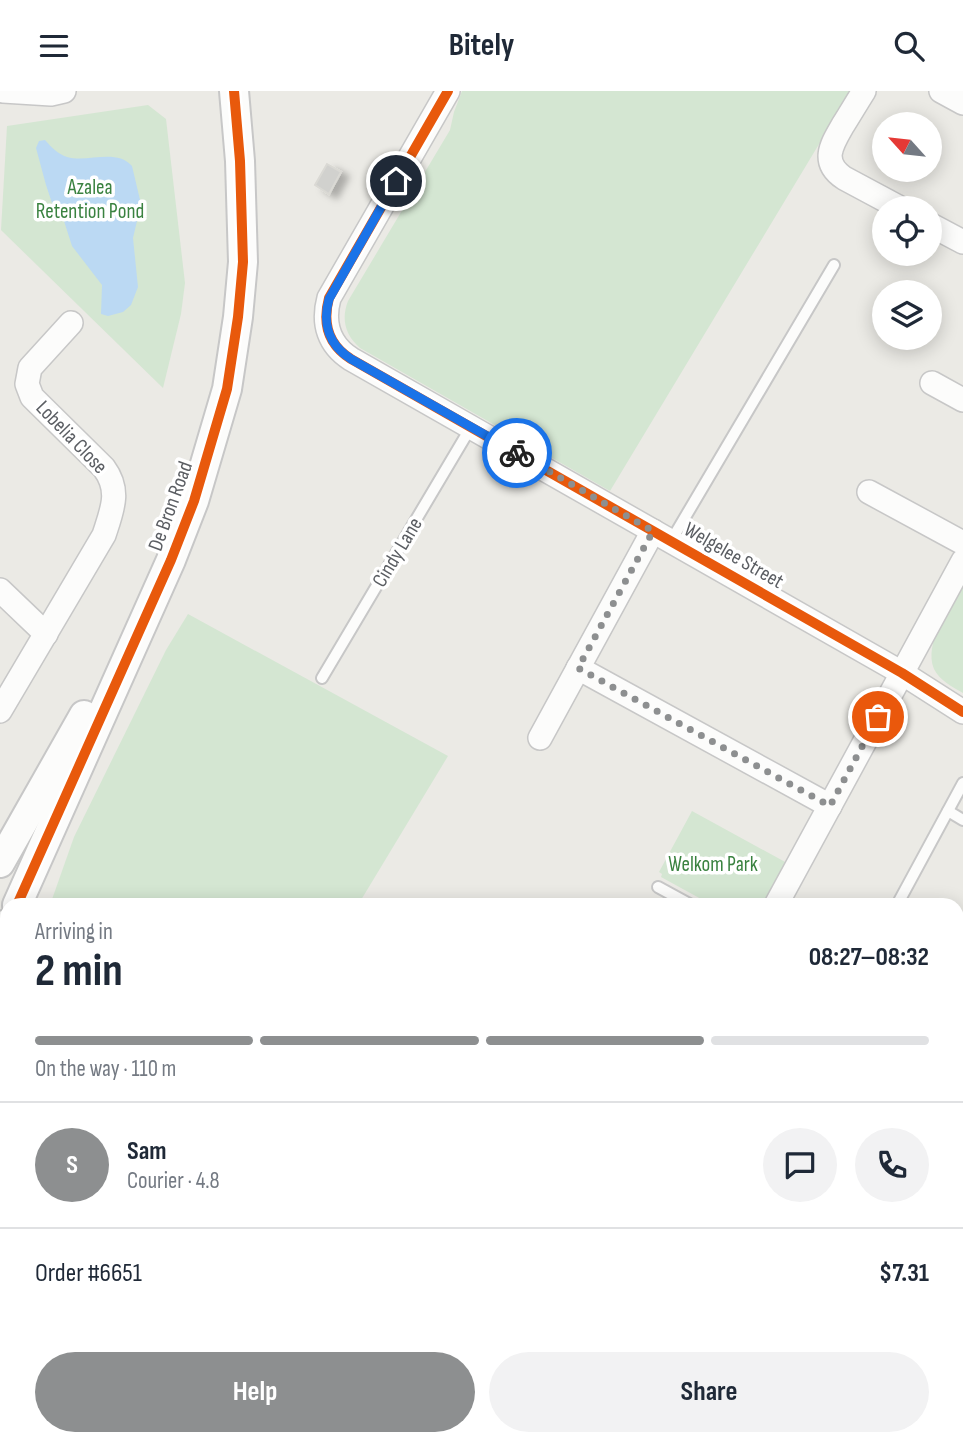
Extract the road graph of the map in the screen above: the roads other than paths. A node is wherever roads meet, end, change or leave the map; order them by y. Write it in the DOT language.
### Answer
graph roads {
  1 [pos="3,91"];
  2 [pos="65,91"];
  3 [pos="234,91"];
  4 [pos="448,91"];
  5 [pos="864,91"];
  6 [pos="941,91"];
  7 [pos="963,103"];
  8 [pos="878,196"];
  9 [pos="942,231"];
  10 [pos="963,242"];
  11 [pos="834,265"];
  12 [pos="71,323"];
  13 [pos="932,383"];
  14 [pos="963,400"];
  15 [pos="471,427"];
  16 [pos="869,492"];
  17 [pos="662,536"];
  18 [pos="963,543"];
  19 [pos="172,560"];
  20 [pos="963,561"];
  21 [pos="0,590"];
  22 [pos="46,635"];
  23 [pos="578,668"];
  24 [pos="902,673"];
  25 [pos="322,678"];
  26 [pos="0,711"];
  27 [pos="963,712"];
  28 [pos="540,738"];
  29 [pos="963,783"];
  30 [pos="830,806"];
  31 [pos="948,811"];
  32 [pos="963,820"];
  33 [pos="0,863"];
  34 [pos="658,887"];
  35 [pos="20,898"];
  36 [pos="678,898"];
  37 [pos="780,898"];
  38 [pos="901,898"];
  1 -- 2 [label="street"];
  3 -- 19 [label="street, De Bron Road"];
  4 -- 15 [label="street, Welgelee Street"];
  5 -- 8 [label="street"];
  6 -- 7 [label="street"];
  9 -- 10 [label="street"];
  11 -- 17 [label="lane"];
  12 -- 22 [label="street, Lobelia Close"];
  13 -- 14 [label="street"];
  15 -- 17 [label="street, Welgelee Street"];
  15 -- 25 [label="lane, Cindy Lane"];
  16 -- 18 [label="street"];
  17 -- 23 [label="street"];
  17 -- 24 [label="street, Welgelee Street"];
  19 -- 33 [label="street, De Bron Road"];
  19 -- 35 [label="street, De Bron Road"];
  20 -- 24 [label="street"];
  21 -- 22 [label="street"];
  22 -- 26 [label="street"];
  23 -- 28 [label="street"];
  23 -- 30 [label="street"];
  24 -- 27 [label="street, Welgelee Street"];
  24 -- 30 [label="street"];
  29 -- 31 [label="lane"];
  30 -- 37 [label="street"];
  31 -- 32 [label="lane"];
  31 -- 38 [label="lane"];
  34 -- 36 [label="lane"];
}
